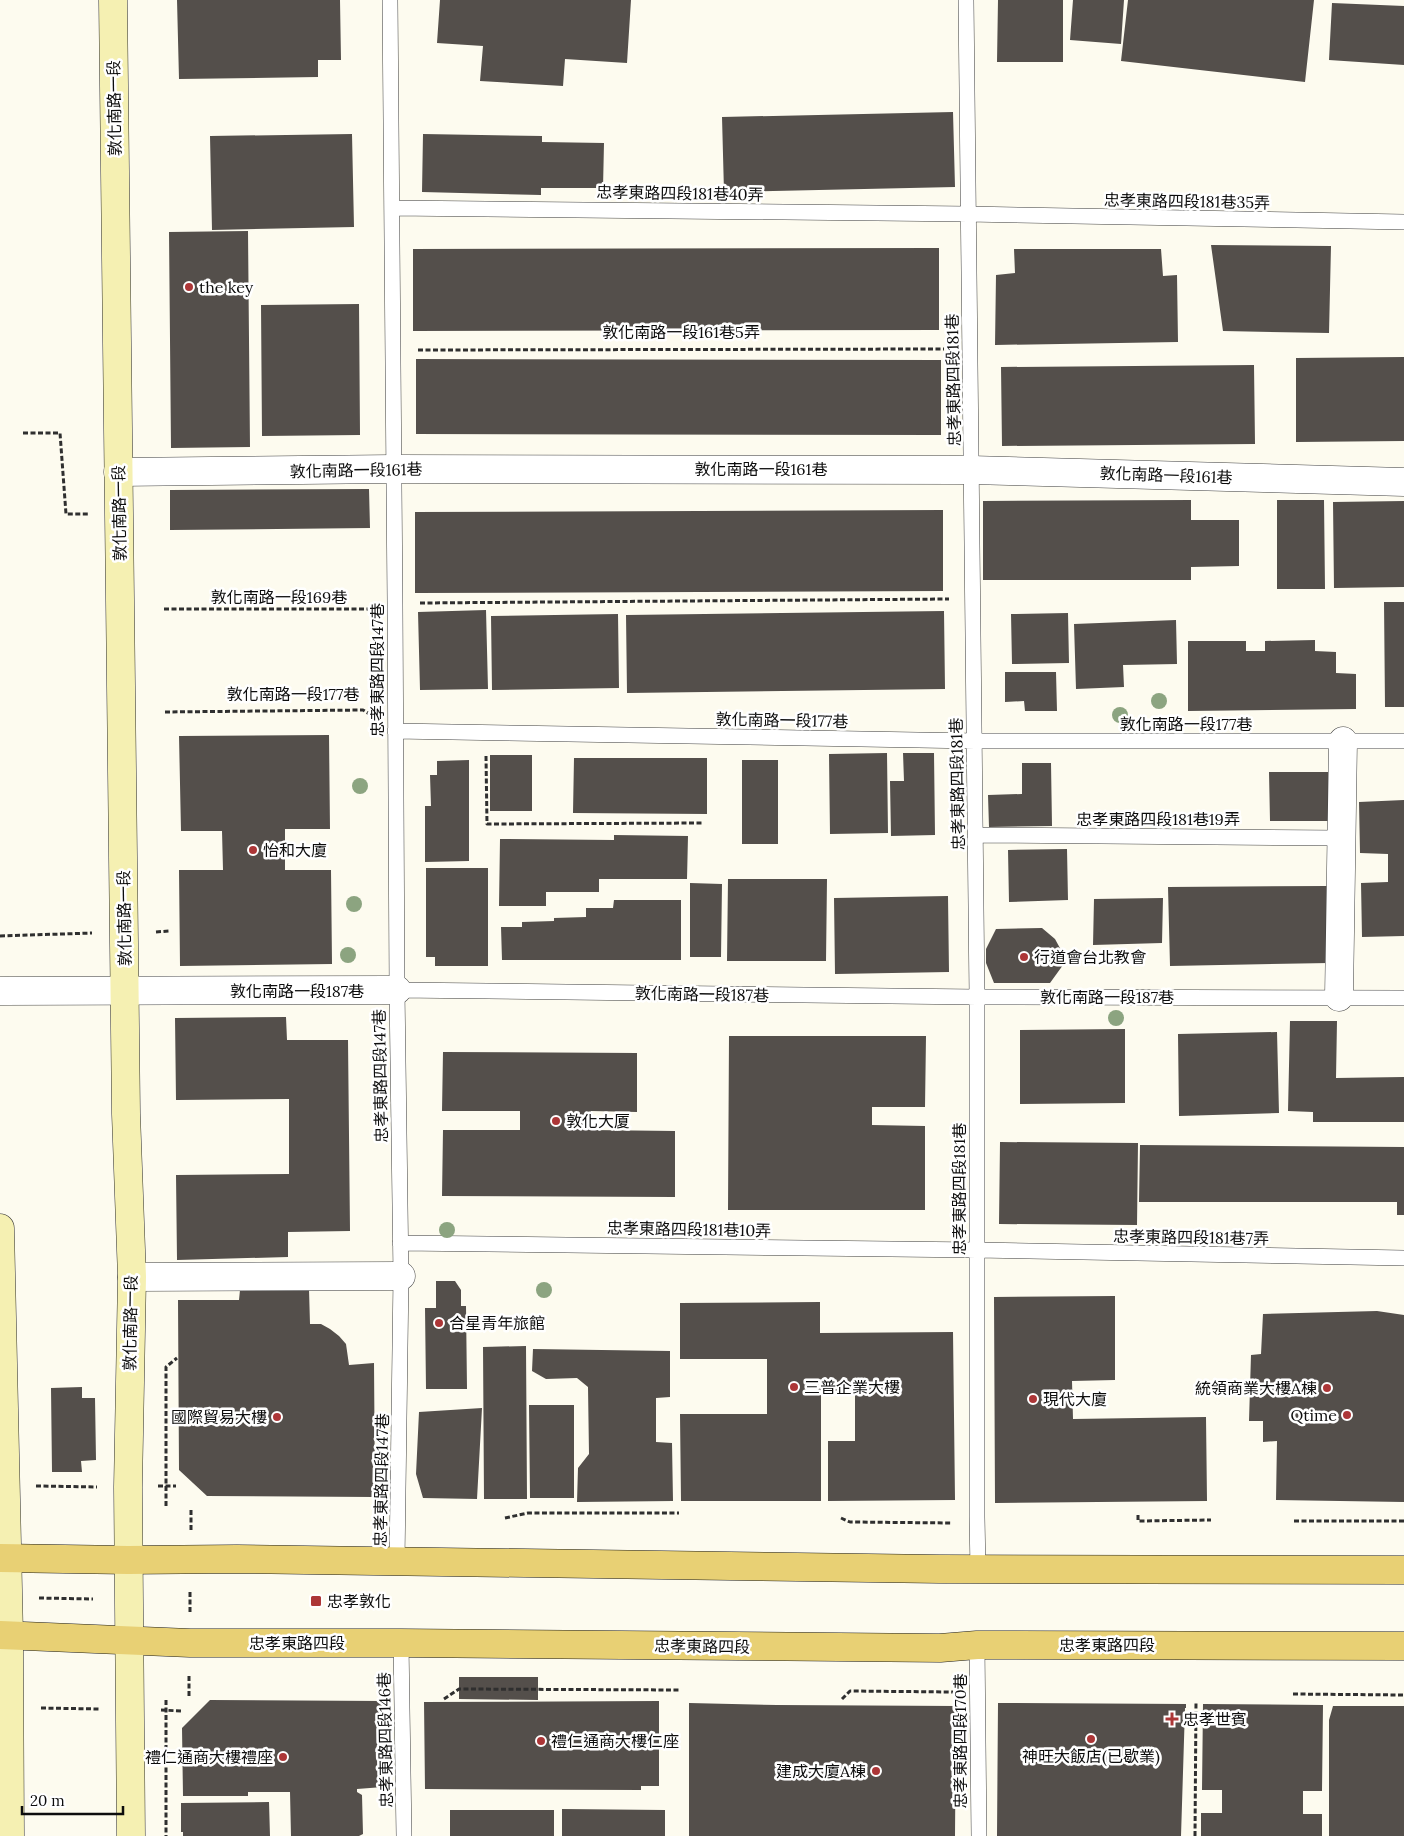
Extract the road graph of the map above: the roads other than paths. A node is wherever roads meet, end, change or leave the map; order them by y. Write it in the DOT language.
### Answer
graph roads {
  1 [pos="113,0"];
  2 [pos="390,0"];
  3 [pos="966,0"];
  4 [pos="392,208"];
  5 [pos="968,214"];
  6 [pos="1404,222"];
  7 [pos="394,469"];
  8 [pos="971,470"];
  9 [pos="118,472"];
  10 [pos="1404,482"];
  11 [pos="394,731"];
  12 [pos="975,741"];
  13 [pos="1343,741"];
  14 [pos="1404,741"];
  15 [pos="975,835"];
  16 [pos="1340,838"];
  17 [pos="396,990"];
  18 [pos="0,991"];
  19 [pos="125,991"];
  20 [pos="977,996"];
  21 [pos="1339,998"];
  22 [pos="1404,998"];
  23 [pos="0,1228"];
  24 [pos="400,1243"];
  25 [pos="977,1250"];
  26 [pos="1404,1258"];
  27 [pos="401,1276"];
  28 [pos="132,1277"];
  29 [pos="4,1558"];
  30 [pos="128,1560"];
  31 [pos="397,1562"];
  32 [pos="978,1569"];
  33 [pos="1404,1570"];
  34 [pos="4,1635"];
  35 [pos="129,1640"];
  36 [pos="401,1643"];
  37 [pos="977,1645"];
  38 [pos="1404,1646"];
  39 [pos="10,1836"];
  40 [pos="131,1836"];
  41 [pos="404,1836"];
  42 [pos="979,1836"];
  1 -- 9 [label="main road, 敦化南路一段"];
  2 -- 4 [label="lane"];
  3 -- 5 [label="lane, 忠孝東路四段181巷"];
  4 -- 5 [label="lane, 忠孝東路四段181巷40弄"];
  4 -- 7 [label="lane"];
  5 -- 6 [label="lane, 忠孝東路四段181巷35弄"];
  5 -- 8 [label="lane, 忠孝東路四段181巷"];
  7 -- 8 [label="street, 敦化南路一段161巷"];
  7 -- 9 [label="street, 敦化南路一段161巷"];
  7 -- 11 [label="lane, 忠孝東路四段147巷"];
  8 -- 10 [label="street, 敦化南路一段161巷"];
  8 -- 12 [label="lane, 忠孝東路四段181巷"];
  9 -- 19 [label="main road, 敦化南路一段"];
  11 -- 12 [label="lane, 敦化南路一段177巷"];
  11 -- 17 [label="lane, 忠孝東路四段147巷"];
  12 -- 13 [label="lane, 敦化南路一段177巷"];
  12 -- 15 [label="lane, 忠孝東路四段181巷"];
  13 -- 14 [label="lane, 敦化南路一段177巷"];
  13 -- 16 [label="street"];
  15 -- 16 [label="lane, 忠孝東路四段181巷19弄"];
  15 -- 20 [label="lane, 忠孝東路四段181巷"];
  16 -- 21 [label="street"];
  17 -- 19 [label="street, 敦化南路一段187巷"];
  17 -- 20 [label="lane, 敦化南路一段187巷"];
  17 -- 24 [label="lane, 忠孝東路四段147巷"];
  18 -- 19 [label="street, 敦化南路一段187巷"];
  19 -- 28 [label="main road, 敦化南路一段"];
  20 -- 21 [label="lane, 敦化南路一段187巷"];
  20 -- 25 [label="lane, 忠孝東路四段181巷"];
  21 -- 22 [label="lane, 敦化南路一段187巷"];
  23 -- 29 [label="main road"];
  24 -- 25 [label="lane, 忠孝東路四段181巷10弄"];
  24 -- 27 [label="lane, 忠孝東路四段147巷"];
  25 -- 26 [label="lane, 忠孝東路四段181巷7弄"];
  25 -- 32 [label="lane, 忠孝東路四段181巷"];
  27 -- 28 [label="street"];
  27 -- 31 [label="lane, 忠孝東路四段147巷"];
  28 -- 30 [label="main road, 敦化南路一段"];
  29 -- 30 [label="main road"];
  29 -- 34 [label="main road"];
  30 -- 31 [label="main road"];
  30 -- 35 [label="main road, 敦化南路一段"];
  31 -- 32 [label="main road"];
  32 -- 33 [label="main road"];
  34 -- 35 [label="main road, 忠孝東路四段"];
  34 -- 39 [label="main road"];
  35 -- 36 [label="main road, 忠孝東路四段"];
  35 -- 40 [label="main road, 敦化南路一段"];
  36 -- 37 [label="main road, 忠孝東路四段"];
  36 -- 41 [label="lane, 忠孝東路四段146巷"];
  37 -- 38 [label="main road, 忠孝東路四段"];
  37 -- 42 [label="lane, 忠孝東路四段170巷"];
}
